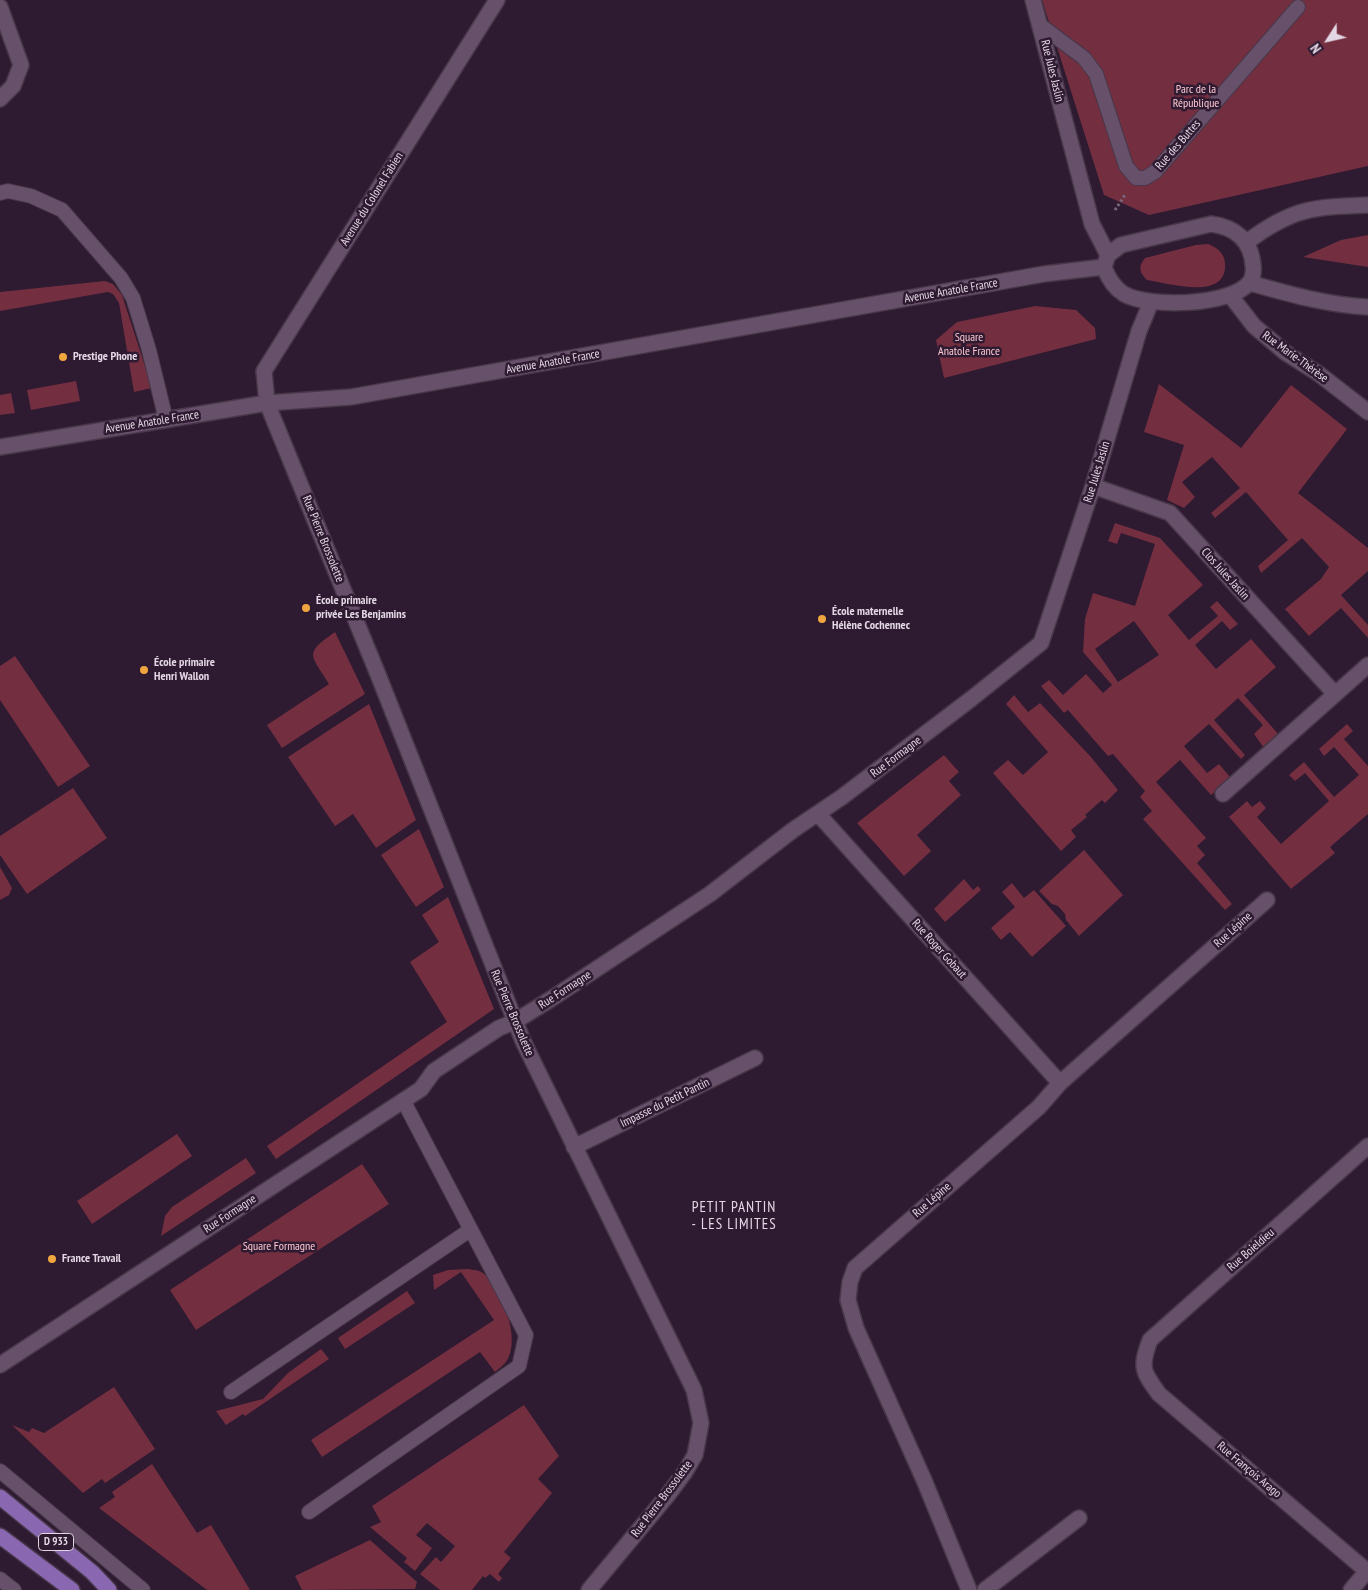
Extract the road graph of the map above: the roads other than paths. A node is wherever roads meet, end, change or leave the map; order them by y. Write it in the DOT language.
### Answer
graph roads {
  1 [pos="497,0"];
  2 [pos="1033,0"];
  3 [pos="0,7"];
  4 [pos="1298,7"];
  5 [pos="1040,25"];
  6 [pos="0,99"];
  7 [pos="0,192"];
  8 [pos="1368,205"];
  9 [pos="1247,242"];
  10 [pos="1106,261"];
  11 [pos="1250,283"];
  12 [pos="1230,295"];
  13 [pos="1151,302"];
  14 [pos="1368,307"];
  15 [pos="267,403"];
  16 [pos="1368,412"];
  17 [pos="166,420"];
  18 [pos="0,447"];
  19 [pos="1093,486"];
  20 [pos="1041,643"];
  21 [pos="1368,665"];
  22 [pos="1335,694"];
  23 [pos="1223,794"];
  24 [pos="819,815"];
  25 [pos="1267,900"];
  26 [pos="514,1022"];
  27 [pos="756,1058"];
  28 [pos="1060,1083"];
  29 [pos="404,1100"];
  30 [pos="574,1147"];
  31 [pos="1366,1152"];
  32 [pos="470,1230"];
  33 [pos="1143,1359"];
  34 [pos="0,1364"];
  35 [pos="231,1392"];
  36 [pos="0,1471"];
  37 [pos="0,1497"];
  38 [pos="309,1512"];
  39 [pos="1078,1518"];
  40 [pos="0,1536"];
  41 [pos="1368,1572"];
  42 [pos="0,1578"];
  43 [pos="14,1590"];
  44 [pos="72,1590"];
  45 [pos="109,1590"];
  46 [pos="143,1590"];
  47 [pos="589,1590"];
  48 [pos="969,1590"];
  49 [pos="985,1590"];
  50 [pos="1352,1590"];
  1 -- 15 [label="street, Avenue du Colonel Fabien"];
  2 -- 5 [label="street, Rue Jules Jaslin"];
  3 -- 6 [label="street"];
  4 -- 5 [label="lane, Rue des Buttes"];
  5 -- 10 [label="street, Rue Jules Jaslin"];
  7 -- 17 [label="lane"];
  8 -- 9 [label="street"];
  9 -- 10 [label="street"];
  9 -- 11 [label="street"];
  10 -- 13 [label="street, Rue Jules Jaslin"];
  10 -- 15 [label="street, Avenue Anatole France"];
  11 -- 12 [label="street, Rue Jules Jaslin"];
  11 -- 14 [label="street"];
  12 -- 13 [label="street, Rue Jules Jaslin"];
  12 -- 16 [label="street, Rue Marie-Thérèse"];
  13 -- 19 [label="street, Rue Jules Jaslin"];
  15 -- 17 [label="street, Avenue Anatole France"];
  15 -- 26 [label="street, Rue Pierre Brossolette"];
  17 -- 18 [label="street, Avenue Anatole France"];
  19 -- 20 [label="street, Rue Jules Jaslin"];
  19 -- 22 [label="street, Clos Jules Jaslin"];
  20 -- 24 [label="street, Rue Formagne"];
  21 -- 22 [label="street"];
  22 -- 23 [label="street"];
  24 -- 26 [label="street, Rue Formagne"];
  24 -- 28 [label="street, Rue Roger Gobaut"];
  25 -- 28 [label="street, Rue Lépine"];
  26 -- 29 [label="street, Rue Formagne"];
  26 -- 30 [label="street, Rue Pierre Brossolette"];
  27 -- 30 [label="street, Impasse du Petit Pantin"];
  28 -- 48 [label="street, Rue Lépine"];
  29 -- 32 [label="lane"];
  29 -- 34 [label="street, Rue Formagne"];
  30 -- 47 [label="street, Rue Pierre Brossolette"];
  31 -- 33 [label="street, Rue Boieldieu"];
  32 -- 35 [label="lane"];
  32 -- 38 [label="lane"];
  33 -- 41 [label="street, Rue François Arago"];
  36 -- 46 [label="lane"];
  37 -- 45 [label="main road, D 933"];
  39 -- 49 [label="street"];
  40 -- 44 [label="main road, D 933"];
  41 -- 50 [label="street"];
  42 -- 43 [label="lane"];
}
